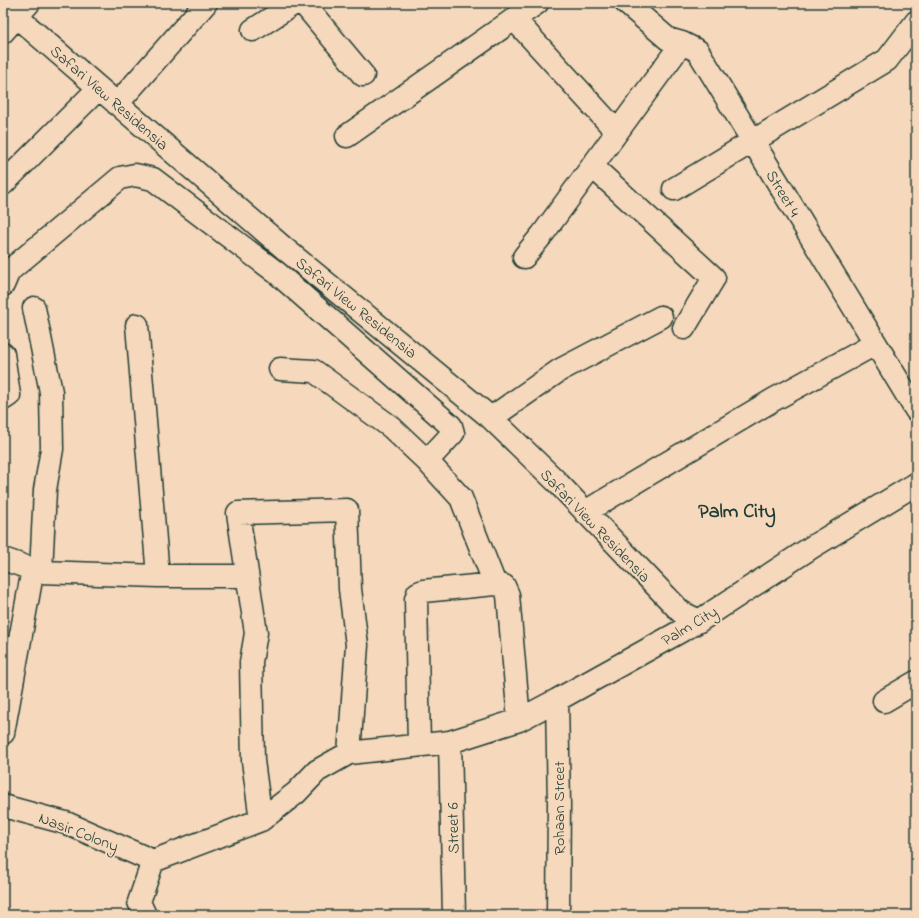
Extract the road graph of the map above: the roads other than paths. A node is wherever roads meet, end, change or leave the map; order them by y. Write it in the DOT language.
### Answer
graph roads {
  1 [pos="206,3"];
  2 [pos="295,3"];
  3 [pos="303,3"];
  4 [pos="538,3"];
  5 [pos="626,3"];
  6 [pos="13,14"];
  7 [pos="514,20"];
  8 [pos="916,22"];
  9 [pos="253,30"];
  10 [pos="682,43"];
  11 [pos="363,75"];
  12 [pos="99,88"];
  13 [pos="117,104"];
  14 [pos="617,132"];
  15 [pos="347,136"];
  16 [pos="752,141"];
  17 [pos="592,166"];
  18 [pos="3,184"];
  19 [pos="674,189"];
  20 [pos="524,256"];
  21 [pos="3,285"];
  22 [pos="34,308"];
  23 [pos="661,317"];
  24 [pos="137,325"];
  25 [pos="684,328"];
  26 [pos="875,344"];
  27 [pos="3,354"];
  28 [pos="280,369"];
  29 [pos="3,399"];
  30 [pos="916,410"];
  31 [pos="490,418"];
  32 [pos="427,461"];
  33 [pos="916,484"];
  34 [pos="585,512"];
  35 [pos="3,558"];
  36 [pos="37,570"];
  37 [pos="158,576"];
  38 [pos="248,576"];
  39 [pos="495,584"];
  40 [pos="699,621"];
  41 [pos="916,682"];
  42 [pos="557,700"];
  43 [pos="884,701"];
  44 [pos="518,720"];
  45 [pos="3,733"];
  46 [pos="450,742"];
  47 [pos="419,745"];
  48 [pos="348,753"];
  49 [pos="3,806"];
  50 [pos="261,820"];
  51 [pos="153,861"];
  52 [pos="145,915"];
  53 [pos="454,915"];
  54 [pos="558,915"];
  1 -- 13 [label="street"];
  2 -- 9 [label="street"];
  3 -- 11 [label="street"];
  4 -- 7 [label="street"];
  5 -- 10 [label="street, Street 4"];
  6 -- 12 [label="street, Safari View Residensia"];
  7 -- 14 [label="street"];
  7 -- 15 [label="street"];
  8 -- 16 [label="street"];
  10 -- 14 [label="street"];
  10 -- 16 [label="street, Street 4"];
  12 -- 13 [label="street, Safari View Residensia"];
  12 -- 18 [label="street"];
  13 -- 31 [label="street, Safari View Residensia"];
  14 -- 17 [label="street"];
  16 -- 19 [label="street"];
  16 -- 26 [label="street, Street 4"];
  17 -- 20 [label="street"];
  17 -- 25 [label="street"];
  21 -- 32 [label="street"];
  22 -- 36 [label="street"];
  23 -- 31 [label="street"];
  24 -- 37 [label="street"];
  26 -- 30 [label="street, Street 4"];
  26 -- 34 [label="street"];
  27 -- 29 [label="street"];
  28 -- 32 [label="street"];
  31 -- 34 [label="street, Safari View Residensia"];
  32 -- 39 [label="street"];
  33 -- 40 [label="street, Palm City"];
  34 -- 40 [label="street, Safari View Residensia"];
  35 -- 36 [label="street"];
  36 -- 37 [label="street"];
  36 -- 45 [label="street"];
  37 -- 38 [label="street"];
  38 -- 48 [label="street"];
  38 -- 50 [label="street"];
  39 -- 44 [label="street"];
  39 -- 47 [label="street"];
  40 -- 42 [label="street, Palm City"];
  41 -- 43 [label="street"];
  42 -- 44 [label="street, Palm City"];
  42 -- 54 [label="street, Rohaan Street"];
  44 -- 46 [label="street, Palm City"];
  46 -- 47 [label="street, Palm City"];
  46 -- 53 [label="street, Street 6"];
  47 -- 48 [label="street, Palm City"];
  48 -- 50 [label="street"];
  49 -- 51 [label="street, Nasir Colony"];
  50 -- 51 [label="street"];
  51 -- 52 [label="street"];
}
